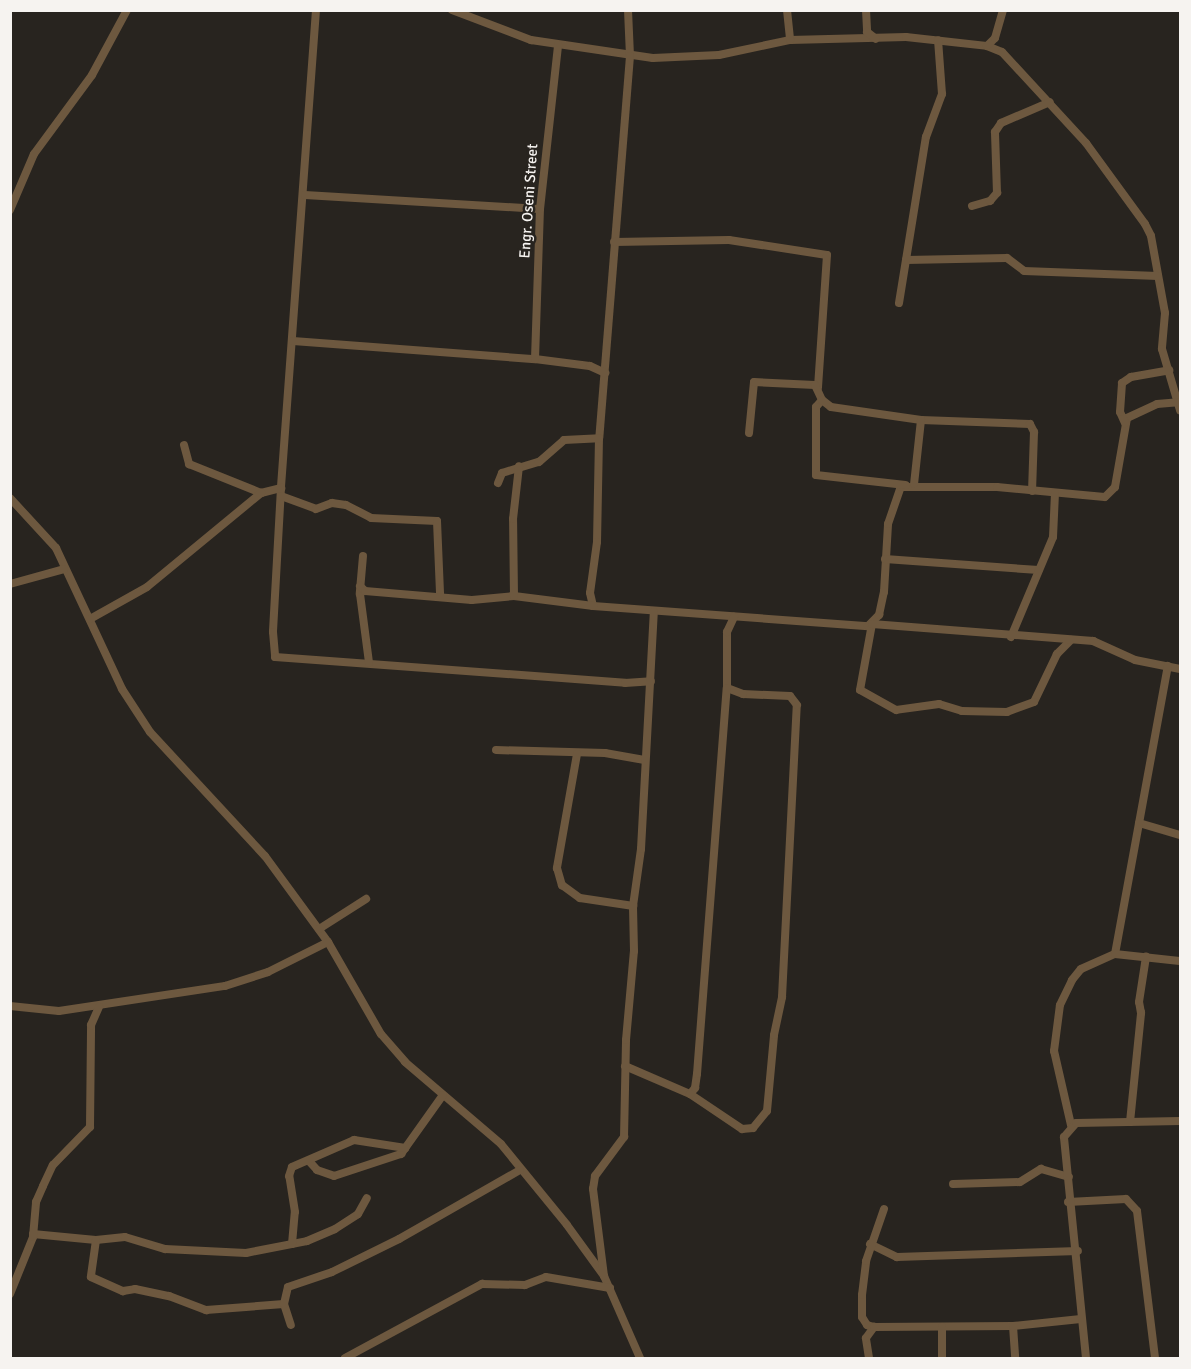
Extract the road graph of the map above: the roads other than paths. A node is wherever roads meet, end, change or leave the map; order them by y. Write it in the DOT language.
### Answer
graph roads {
  1 [pos="127,10"];
  2 [pos="316,10"];
  3 [pos="452,10"];
  4 [pos="628,10"];
  5 [pos="788,10"];
  6 [pos="867,10"];
  7 [pos="1003,10"];
  8 [pos="876,39"];
  9 [pos="938,39"];
  10 [pos="790,40"];
  11 [pos="558,45"];
  12 [pos="987,46"];
  13 [pos="630,56"];
  14 [pos="1050,102"];
  15 [pos="305,195"];
  16 [pos="972,206"];
  17 [pos="540,209"];
  18 [pos="10,210"];
  19 [pos="615,242"];
  20 [pos="906,260"];
  21 [pos="1158,276"];
  22 [pos="899,303"];
  23 [pos="293,341"];
  24 [pos="535,359"];
  25 [pos="1169,370"];
  26 [pos="605,374"];
  27 [pos="818,388"];
  28 [pos="822,400"];
  29 [pos="1179,406"];
  30 [pos="921,420"];
  31 [pos="1125,423"];
  32 [pos="749,433"];
  33 [pos="599,438"];
  34 [pos="184,445"];
  35 [pos="519,466"];
  36 [pos="498,483"];
  37 [pos="910,484"];
  38 [pos="1032,491"];
  39 [pos="281,492"];
  40 [pos="261,493"];
  41 [pos="1055,493"];
  42 [pos="10,498"];
  43 [pos="363,556"];
  44 [pos="885,559"];
  45 [pos="64,569"];
  46 [pos="1039,570"];
  47 [pos="10,584"];
  48 [pos="360,586"];
  49 [pos="440,594"];
  50 [pos="514,596"];
  51 [pos="593,606"];
  52 [pos="654,612"];
  53 [pos="734,617"];
  54 [pos="90,619"];
  55 [pos="872,624"];
  56 [pos="1011,637"];
  57 [pos="1071,640"];
  58 [pos="369,662"];
  59 [pos="1168,666"];
  60 [pos="1180,669"];
  61 [pos="651,681"];
  62 [pos="727,688"];
  63 [pos="496,750"];
  64 [pos="577,754"];
  65 [pos="644,760"];
  66 [pos="1139,823"];
  67 [pos="1180,835"];
  68 [pos="366,899"];
  69 [pos="633,906"];
  70 [pos="319,929"];
  71 [pos="328,942"];
  72 [pos="1115,954"];
  73 [pos="1146,957"];
  74 [pos="1180,961"];
  75 [pos="10,1006"];
  76 [pos="99,1006"];
  77 [pos="625,1066"];
  78 [pos="690,1094"];
  79 [pos="443,1095"];
  80 [pos="1180,1121"];
  81 [pos="1130,1122"];
  82 [pos="1071,1125"];
  83 [pos="405,1149"];
  84 [pos="309,1161"];
  85 [pos="520,1170"];
  86 [pos="1069,1177"];
  87 [pos="953,1184"];
  88 [pos="368,1198"];
  89 [pos="1068,1202"];
  90 [pos="884,1209"];
  91 [pos="33,1234"];
  92 [pos="96,1240"];
  93 [pos="292,1244"];
  94 [pos="870,1244"];
  95 [pos="1078,1251"];
  96 [pos="604,1276"];
  97 [pos="609,1288"];
  98 [pos="10,1294"];
  99 [pos="284,1304"];
  100 [pos="1081,1319"];
  101 [pos="291,1325"];
  102 [pos="1014,1326"];
  103 [pos="874,1327"];
  104 [pos="942,1327"];
  105 [pos="345,1359"];
  106 [pos="640,1359"];
  107 [pos="869,1359"];
  108 [pos="942,1359"];
  109 [pos="1015,1359"];
  110 [pos="1086,1359"];
  111 [pos="1155,1359"];
  1 -- 18 [label="street"];
  2 -- 15 [label="street"];
  3 -- 11 [label="street"];
  4 -- 13 [label="street"];
  5 -- 10 [label="street"];
  6 -- 8 [label="street"];
  7 -- 12 [label="street"];
  8 -- 9 [label="street"];
  8 -- 10 [label="street"];
  9 -- 12 [label="street"];
  9 -- 20 [label="street"];
  10 -- 13 [label="street"];
  11 -- 13 [label="street"];
  11 -- 17 [label="street, Engr. Oseni Street"];
  12 -- 14 [label="street"];
  13 -- 19 [label="street"];
  14 -- 16 [label="street"];
  14 -- 21 [label="street"];
  15 -- 17 [label="street"];
  15 -- 23 [label="street"];
  17 -- 24 [label="street, Engr. Oseni Street"];
  19 -- 26 [label="street"];
  19 -- 27 [label="street"];
  20 -- 21 [label="street"];
  20 -- 22 [label="street"];
  21 -- 25 [label="street"];
  23 -- 24 [label="street"];
  23 -- 39 [label="street"];
  24 -- 26 [label="street"];
  25 -- 29 [label="street"];
  25 -- 31 [label="street"];
  26 -- 33 [label="street"];
  27 -- 28 [label="street"];
  27 -- 32 [label="street"];
  28 -- 30 [label="street"];
  28 -- 37 [label="street"];
  29 -- 31 [label="street"];
  30 -- 37 [label="street"];
  30 -- 38 [label="street"];
  31 -- 41 [label="street"];
  33 -- 35 [label="street"];
  33 -- 51 [label="street"];
  34 -- 40 [label="street"];
  35 -- 36 [label="street"];
  35 -- 50 [label="street"];
  37 -- 38 [label="street"];
  37 -- 44 [label="street"];
  38 -- 41 [label="street"];
  39 -- 40 [label="street"];
  39 -- 49 [label="street"];
  39 -- 58 [label="street"];
  40 -- 54 [label="street"];
  41 -- 46 [label="street"];
  42 -- 45 [label="street"];
  43 -- 48 [label="street"];
  44 -- 46 [label="street"];
  44 -- 55 [label="street"];
  45 -- 47 [label="street"];
  45 -- 54 [label="street"];
  46 -- 56 [label="street"];
  48 -- 49 [label="street"];
  48 -- 58 [label="street"];
  49 -- 50 [label="street"];
  50 -- 51 [label="street"];
  51 -- 52 [label="street"];
  52 -- 53 [label="street"];
  52 -- 61 [label="street"];
  53 -- 55 [label="street"];
  53 -- 62 [label="street"];
  54 -- 70 [label="street"];
  55 -- 56 [label="street"];
  55 -- 57 [label="street"];
  56 -- 57 [label="street"];
  57 -- 59 [label="street"];
  58 -- 61 [label="street"];
  59 -- 60 [label="street"];
  59 -- 66 [label="street"];
  61 -- 65 [label="street"];
  62 -- 78 [label="street"];
  62 -- 78 [label="street"];
  63 -- 64 [label="street"];
  64 -- 65 [label="street"];
  64 -- 69 [label="street"];
  65 -- 69 [label="street"];
  66 -- 67 [label="street"];
  66 -- 72 [label="street"];
  68 -- 70 [label="street"];
  69 -- 77 [label="street"];
  70 -- 71 [label="street"];
  71 -- 76 [label="street"];
  71 -- 79 [label="street"];
  72 -- 73 [label="street"];
  72 -- 82 [label="street"];
  73 -- 74 [label="street"];
  73 -- 81 [label="street"];
  75 -- 76 [label="street"];
  76 -- 91 [label="street"];
  77 -- 78 [label="street"];
  77 -- 96 [label="street"];
  79 -- 83 [label="street"];
  79 -- 85 [label="street"];
  80 -- 81 [label="street"];
  81 -- 82 [label="street"];
  82 -- 86 [label="street"];
  83 -- 84 [label="street"];
  83 -- 84 [label="street"];
  84 -- 93 [label="street"];
  85 -- 96 [label="street"];
  85 -- 99 [label="street"];
  86 -- 87 [label="street"];
  86 -- 89 [label="street"];
  88 -- 93 [label="street"];
  89 -- 95 [label="street"];
  89 -- 111 [label="street"];
  90 -- 94 [label="street"];
  91 -- 92 [label="street"];
  91 -- 98 [label="street"];
  92 -- 93 [label="street"];
  92 -- 99 [label="street"];
  94 -- 95 [label="street"];
  94 -- 103 [label="street"];
  95 -- 100 [label="street"];
  96 -- 97 [label="street"];
  97 -- 105 [label="street"];
  97 -- 106 [label="street"];
  99 -- 101 [label="street"];
  100 -- 102 [label="street"];
  100 -- 110 [label="street"];
  102 -- 104 [label="street"];
  102 -- 109 [label="street"];
  103 -- 104 [label="street"];
  103 -- 107 [label="street"];
  104 -- 108 [label="street"];
}
